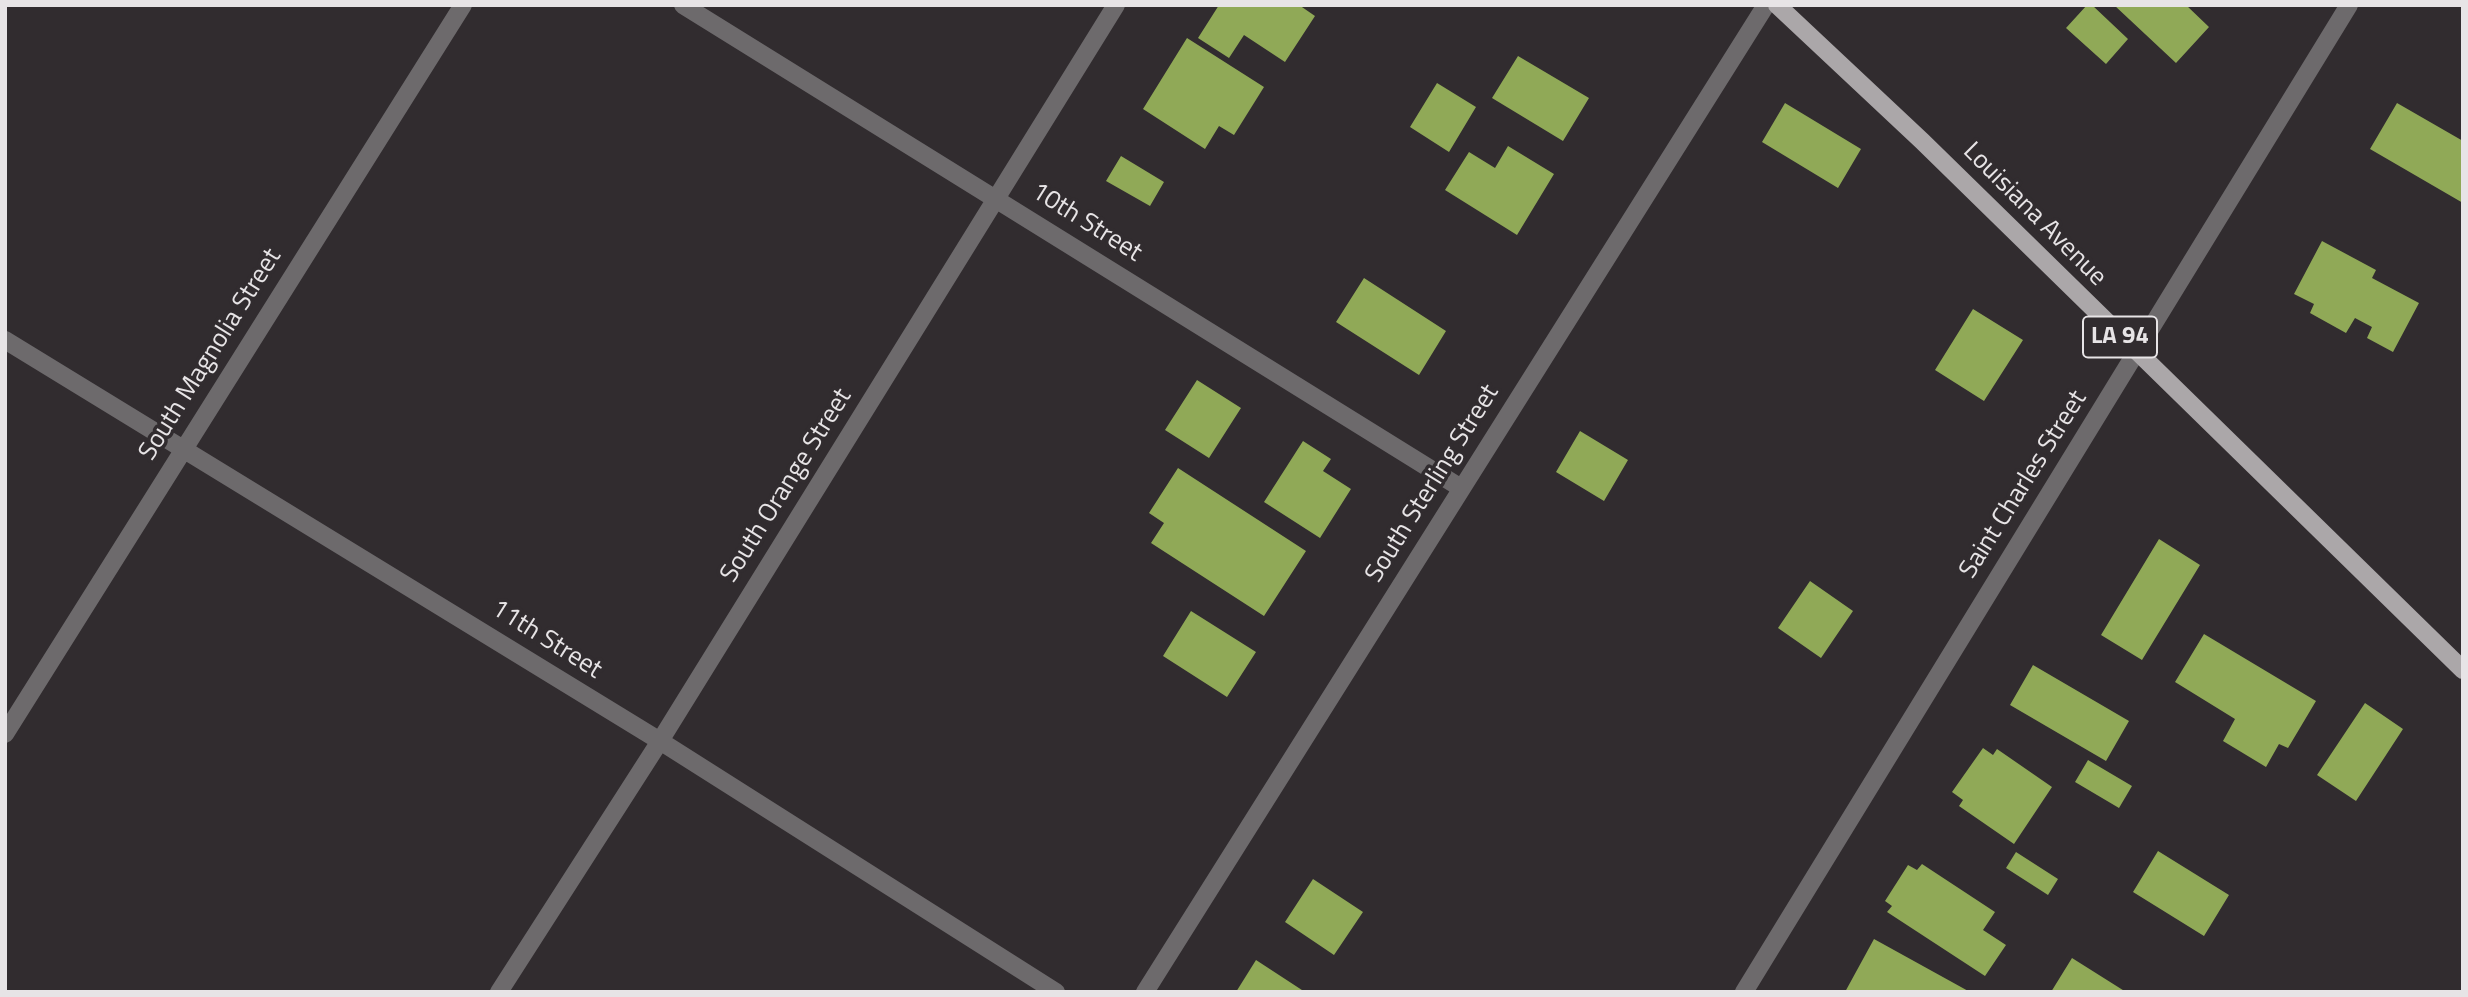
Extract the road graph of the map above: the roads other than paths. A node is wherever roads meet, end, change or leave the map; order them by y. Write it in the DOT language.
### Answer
graph roads {
  1 [pos="463,5"];
  2 [pos="683,5"];
  3 [pos="1115,5"];
  4 [pos="1766,5"];
  5 [pos="1777,5"];
  6 [pos="2348,5"];
  7 [pos="996,198"];
  8 [pos="5,340"];
  9 [pos="2136,353"];
  10 [pos="183,448"];
  11 [pos="1461,488"];
  12 [pos="2463,670"];
  13 [pos="5,734"];
  14 [pos="660,741"];
  15 [pos="499,992"];
  16 [pos="1056,992"];
  17 [pos="1145,992"];
  18 [pos="1744,992"];
  1 -- 10 [label="street, South Magnolia Street"];
  2 -- 7 [label="street, 10th Street"];
  3 -- 7 [label="street, South Orange Street"];
  4 -- 11 [label="street, South Sterling Street"];
  5 -- 9 [label="main road, Louisiana Avenue / LA 94"];
  6 -- 9 [label="street, Saint Charles Street"];
  7 -- 11 [label="street, 10th Street"];
  7 -- 14 [label="street, South Orange Street"];
  8 -- 10 [label="street, 11th Street"];
  9 -- 12 [label="main road, Louisiana Avenue / LA 94"];
  9 -- 18 [label="street, Saint Charles Street"];
  10 -- 13 [label="street, South Magnolia Street"];
  10 -- 14 [label="street, 11th Street"];
  11 -- 17 [label="street, South Sterling Street"];
  14 -- 15 [label="street, South Orange Street"];
  14 -- 16 [label="street, 11th Street"];
}
